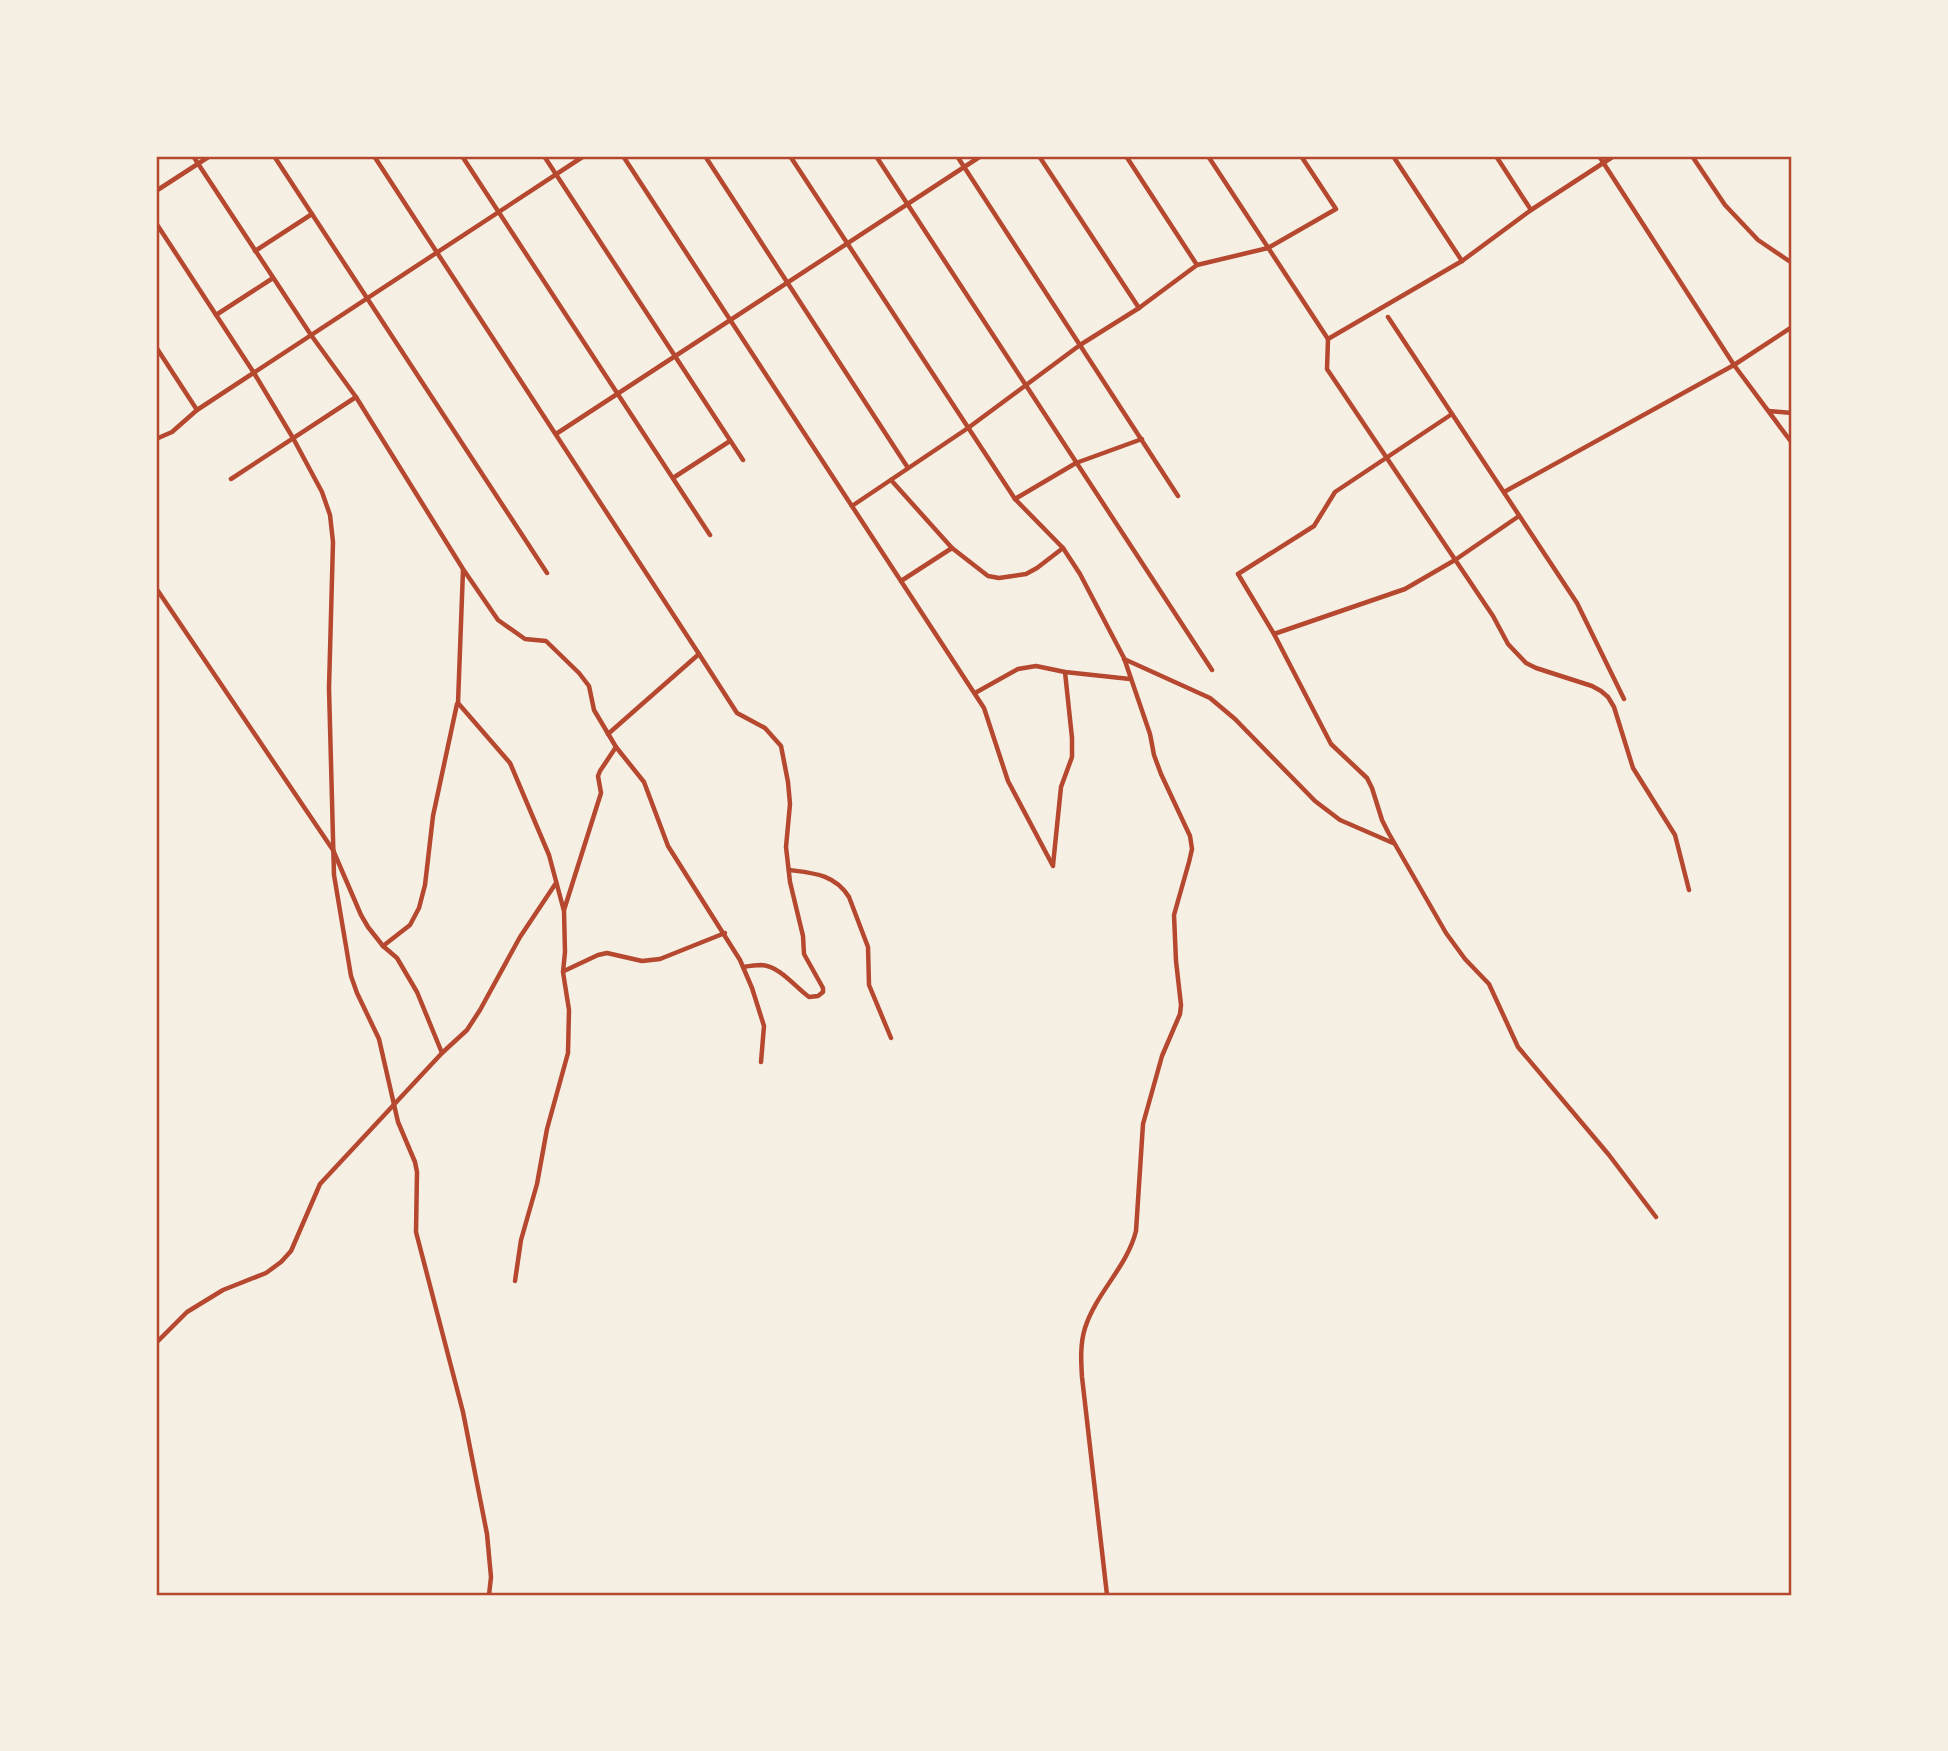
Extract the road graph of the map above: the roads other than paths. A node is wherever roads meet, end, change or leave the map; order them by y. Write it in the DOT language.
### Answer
graph roads {
  1 [pos="193,156"];
  2 [pos="209,156"];
  3 [pos="274,156"];
  4 [pos="374,156"];
  5 [pos="462,156"];
  6 [pos="544,156"];
  7 [pos="584,156"];
  8 [pos="623,156"];
  9 [pos="705,156"];
  10 [pos="790,156"];
  11 [pos="876,156"];
  12 [pos="957,156"];
  13 [pos="981,156"];
  14 [pos="1039,156"];
  15 [pos="1126,156"];
  16 [pos="1208,156"];
  17 [pos="1301,156"];
  18 [pos="1394,156"];
  19 [pos="1496,156"];
  20 [pos="1599,156"];
  21 [pos="1615,156"];
  22 [pos="1692,156"];
  23 [pos="198,163"];
  24 [pos="1604,163"];
  25 [pos="964,167"];
  26 [pos="556,174"];
  27 [pos="156,191"];
  28 [pos="907,204"];
  29 [pos="1531,210"];
  30 [pos="499,212"];
  31 [pos="312,214"];
  32 [pos="156,223"];
  33 [pos="848,243"];
  34 [pos="1268,248"];
  35 [pos="255,251"];
  36 [pos="437,252"];
  37 [pos="1462,261"];
  38 [pos="1792,263"];
  39 [pos="1197,265"];
  40 [pos="273,278"];
  41 [pos="788,282"];
  42 [pos="367,298"];
  43 [pos="1139,308"];
  44 [pos="216,315"];
  45 [pos="1388,317"];
  46 [pos="730,320"];
  47 [pos="1792,327"];
  48 [pos="311,335"];
  49 [pos="1328,339"];
  50 [pos="1080,345"];
  51 [pos="156,347"];
  52 [pos="675,356"];
  53 [pos="1734,365"];
  54 [pos="254,373"];
  55 [pos="1026,385"];
  56 [pos="618,394"];
  57 [pos="356,397"];
  58 [pos="197,410"];
  59 [pos="1767,411"];
  60 [pos="1792,413"];
  61 [pos="1452,414"];
  62 [pos="968,428"];
  63 [pos="556,435"];
  64 [pos="293,438"];
  65 [pos="156,439"];
  66 [pos="1142,439"];
  67 [pos="730,441"];
  68 [pos="1792,443"];
  69 [pos="1386,457"];
  70 [pos="743,460"];
  71 [pos="1076,463"];
  72 [pos="908,468"];
  73 [pos="673,478"];
  74 [pos="231,479"];
  75 [pos="891,480"];
  76 [pos="1504,492"];
  77 [pos="1178,496"];
  78 [pos="1015,499"];
  79 [pos="852,506"];
  80 [pos="1519,516"];
  81 [pos="710,535"];
  82 [pos="952,548"];
  83 [pos="1063,548"];
  84 [pos="1455,560"];
  85 [pos="463,569"];
  86 [pos="547,573"];
  87 [pos="901,581"];
  88 [pos="156,588"];
  89 [pos="1274,634"];
  90 [pos="699,653"];
  91 [pos="1124,659"];
  92 [pos="1212,670"];
  93 [pos="1065,672"];
  94 [pos="1131,679"];
  95 [pos="975,693"];
  96 [pos="1625,699"];
  97 [pos="458,703"];
  98 [pos="608,734"];
  99 [pos="616,747"];
  100 [pos="1395,844"];
  101 [pos="333,850"];
  102 [pos="789,870"];
  103 [pos="556,883"];
  104 [pos="1689,890"];
  105 [pos="564,911"];
  106 [pos="725,933"];
  107 [pos="383,946"];
  108 [pos="743,967"];
  109 [pos="564,971"];
  110 [pos="891,1038"];
  111 [pos="442,1053"];
  112 [pos="761,1062"];
  113 [pos="394,1105"];
  114 [pos="1656,1217"];
  115 [pos="515,1281"];
  116 [pos="156,1343"];
  117 [pos="489,1595"];
  118 [pos="1107,1595"];
  1 -- 23 [label="street"];
  2 -- 23 [label="street"];
  3 -- 31 [label="street"];
  4 -- 36 [label="street"];
  5 -- 30 [label="street"];
  6 -- 26 [label="street"];
  7 -- 26 [label="street"];
  8 -- 46 [label="street"];
  9 -- 41 [label="street"];
  10 -- 33 [label="street"];
  11 -- 28 [label="street"];
  12 -- 25 [label="street"];
  13 -- 25 [label="street"];
  14 -- 43 [label="street"];
  15 -- 39 [label="street"];
  16 -- 34 [label="street"];
  17 -- 34 [label="street"];
  18 -- 37 [label="street"];
  19 -- 29 [label="street"];
  20 -- 24 [label="street"];
  21 -- 24 [label="street"];
  22 -- 38 [label="street"];
  23 -- 27 [label="street"];
  23 -- 35 [label="street"];
  24 -- 29 [label="street"];
  24 -- 53 [label="street"];
  25 -- 28 [label="street"];
  25 -- 50 [label="street"];
  26 -- 30 [label="street"];
  26 -- 52 [label="street"];
  28 -- 33 [label="street"];
  28 -- 55 [label="street"];
  29 -- 37 [label="street"];
  30 -- 36 [label="street"];
  30 -- 56 [label="street"];
  31 -- 35 [label="street"];
  31 -- 42 [label="street"];
  32 -- 44 [label="street"];
  33 -- 41 [label="street"];
  33 -- 62 [label="street"];
  34 -- 39 [label="street"];
  34 -- 49 [label="street"];
  35 -- 40 [label="street"];
  36 -- 42 [label="street"];
  36 -- 63 [label="street"];
  37 -- 49 [label="street"];
  39 -- 43 [label="street"];
  40 -- 44 [label="street"];
  40 -- 48 [label="street"];
  41 -- 46 [label="street"];
  41 -- 72 [label="street"];
  42 -- 48 [label="street"];
  42 -- 86 [label="street"];
  43 -- 50 [label="street"];
  44 -- 54 [label="street"];
  45 -- 61 [label="street"];
  46 -- 52 [label="street"];
  46 -- 79 [label="street"];
  47 -- 53 [label="street"];
  48 -- 54 [label="street"];
  48 -- 57 [label="street"];
  49 -- 69 [label="street"];
  50 -- 55 [label="street"];
  50 -- 66 [label="street"];
  51 -- 58 [label="street"];
  52 -- 56 [label="street"];
  52 -- 67 [label="street"];
  53 -- 59 [label="street"];
  53 -- 76 [label="street"];
  54 -- 58 [label="street"];
  54 -- 64 [label="street"];
  55 -- 62 [label="street"];
  55 -- 71 [label="street"];
  56 -- 63 [label="street"];
  56 -- 73 [label="street"];
  57 -- 64 [label="street"];
  57 -- 85 [label="street"];
  58 -- 65 [label="street"];
  59 -- 60 [label="street"];
  59 -- 68 [label="street"];
  61 -- 69 [label="street"];
  61 -- 76 [label="street"];
  62 -- 72 [label="street"];
  62 -- 78 [label="street"];
  63 -- 90 [label="street"];
  64 -- 74 [label="street"];
  64 -- 101 [label="street"];
  66 -- 71 [label="street"];
  66 -- 77 [label="street"];
  67 -- 70 [label="street"];
  67 -- 73 [label="street"];
  69 -- 84 [label="street"];
  69 -- 89 [label="street"];
  71 -- 78 [label="street"];
  71 -- 92 [label="street"];
  72 -- 75 [label="street"];
  73 -- 81 [label="street"];
  75 -- 79 [label="street"];
  75 -- 82 [label="street"];
  76 -- 80 [label="street"];
  78 -- 83 [label="street"];
  79 -- 87 [label="street"];
  80 -- 84 [label="street"];
  80 -- 96 [label="street"];
  82 -- 83 [label="street"];
  82 -- 87 [label="street"];
  83 -- 91 [label="street"];
  84 -- 89 [label="street"];
  84 -- 104 [label="street"];
  85 -- 97 [label="street"];
  85 -- 98 [label="street"];
  87 -- 95 [label="street"];
  88 -- 101 [label="street"];
  89 -- 100 [label="street"];
  90 -- 98 [label="street"];
  90 -- 102 [label="street"];
  91 -- 94 [label="street"];
  91 -- 100 [label="street"];
  93 -- 94 [label="street"];
  93 -- 95 [label="street"];
  93 -- 95 [label="street"];
  94 -- 118 [label="street"];
  97 -- 103 [label="street"];
  97 -- 107 [label="street"];
  98 -- 99 [label="street"];
  99 -- 105 [label="street"];
  99 -- 106 [label="street"];
  100 -- 114 [label="street"];
  101 -- 107 [label="street"];
  101 -- 113 [label="street"];
  102 -- 108 [label="street"];
  102 -- 110 [label="street"];
  103 -- 105 [label="street"];
  103 -- 111 [label="street"];
  105 -- 109 [label="street"];
  106 -- 108 [label="street"];
  106 -- 109 [label="street"];
  107 -- 111 [label="street"];
  108 -- 112 [label="street"];
  109 -- 115 [label="street"];
  111 -- 113 [label="street"];
  113 -- 116 [label="street"];
  113 -- 117 [label="street"];
}
